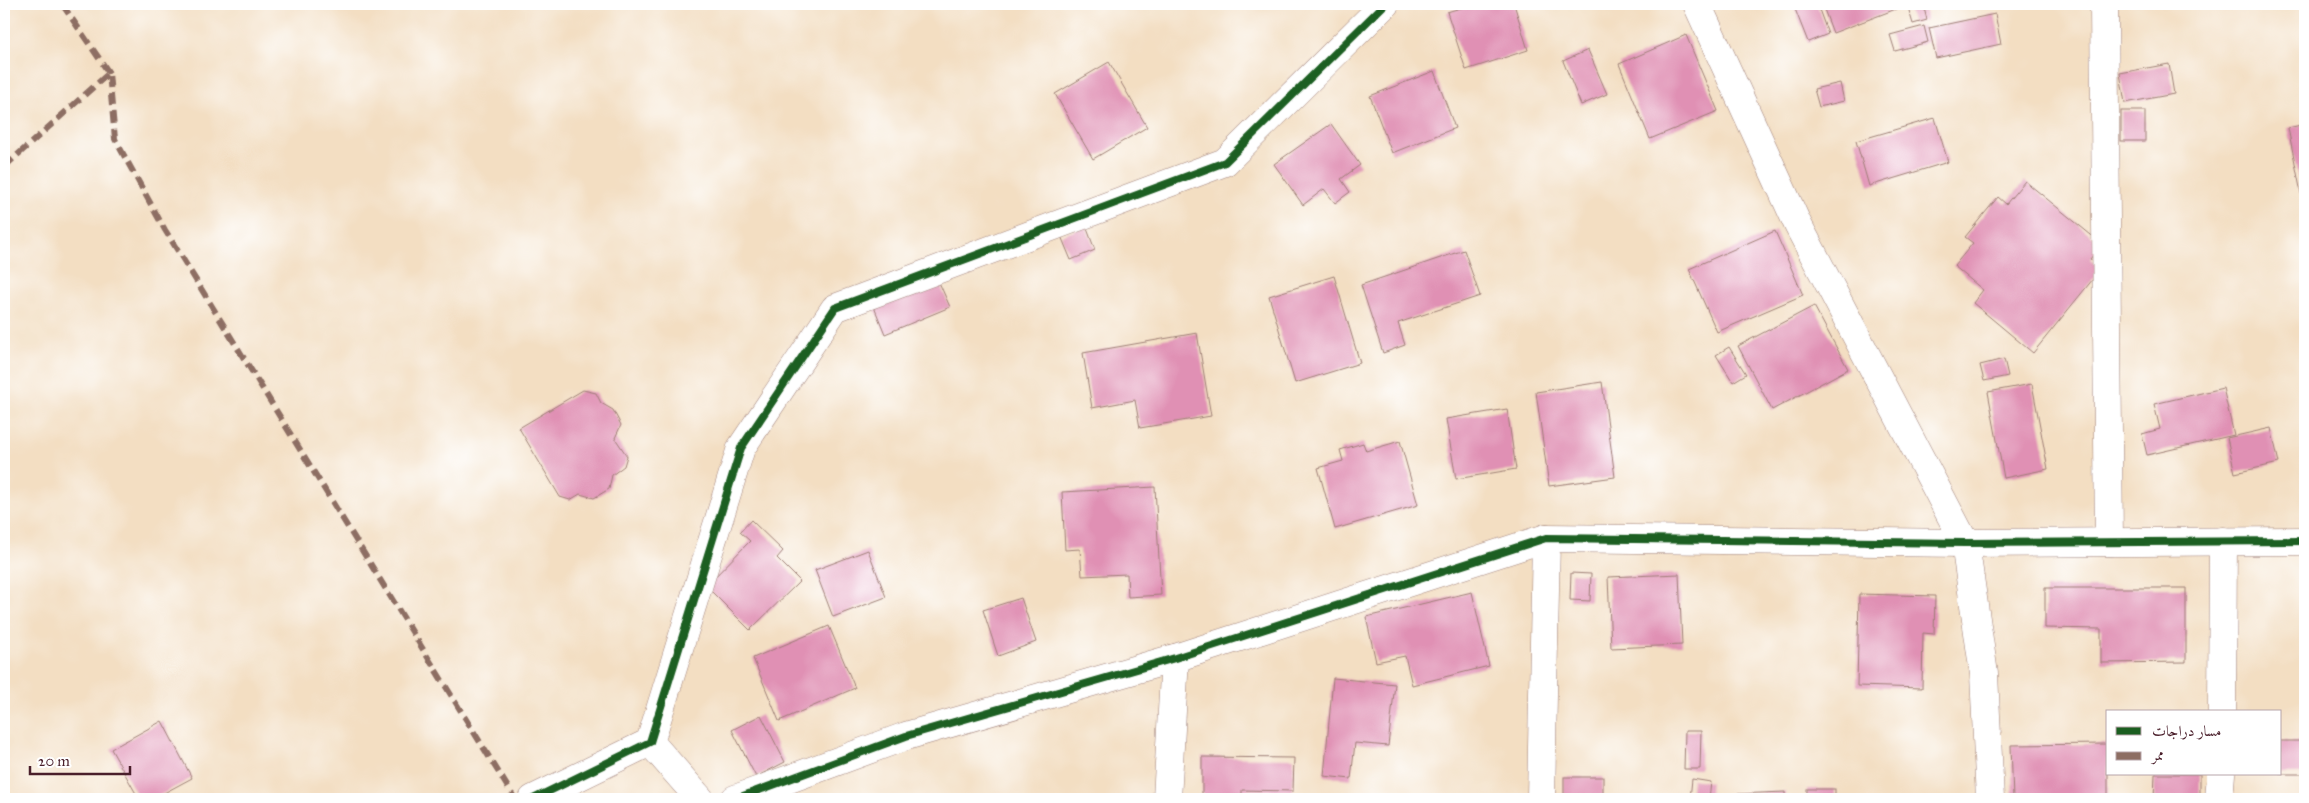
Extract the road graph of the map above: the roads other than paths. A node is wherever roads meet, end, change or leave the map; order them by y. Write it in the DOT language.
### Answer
graph roads {
  1 [pos="1385,4"];
  2 [pos="1697,4"];
  3 [pos="2104,4"];
  4 [pos="1546,538"];
  5 [pos="2223,541"];
  6 [pos="2305,541"];
  7 [pos="2109,542"];
  8 [pos="1965,543"];
  9 [pos="1175,658"];
  10 [pos="2222,710"];
  11 [pos="650,742"];
  12 [pos="2221,776"];
  13 [pos="532,799"];
  14 [pos="700,799"];
  15 [pos="735,799"];
  16 [pos="1166,799"];
  17 [pos="1541,799"];
  18 [pos="1990,799"];
  19 [pos="2219,799"];
  1 -- 11 [label="street"];
  2 -- 8 [label="street"];
  3 -- 7 [label="street"];
  4 -- 8 [label="street"];
  4 -- 9 [label="street"];
  4 -- 17 [label="street"];
  5 -- 6 [label="street"];
  5 -- 7 [label="street"];
  5 -- 10 [label="street"];
  7 -- 8 [label="street"];
  8 -- 18 [label="street"];
  9 -- 15 [label="street"];
  9 -- 16 [label="street"];
  11 -- 13 [label="street"];
  11 -- 14 [label="street"];
  12 -- 19 [label="street"];
}
